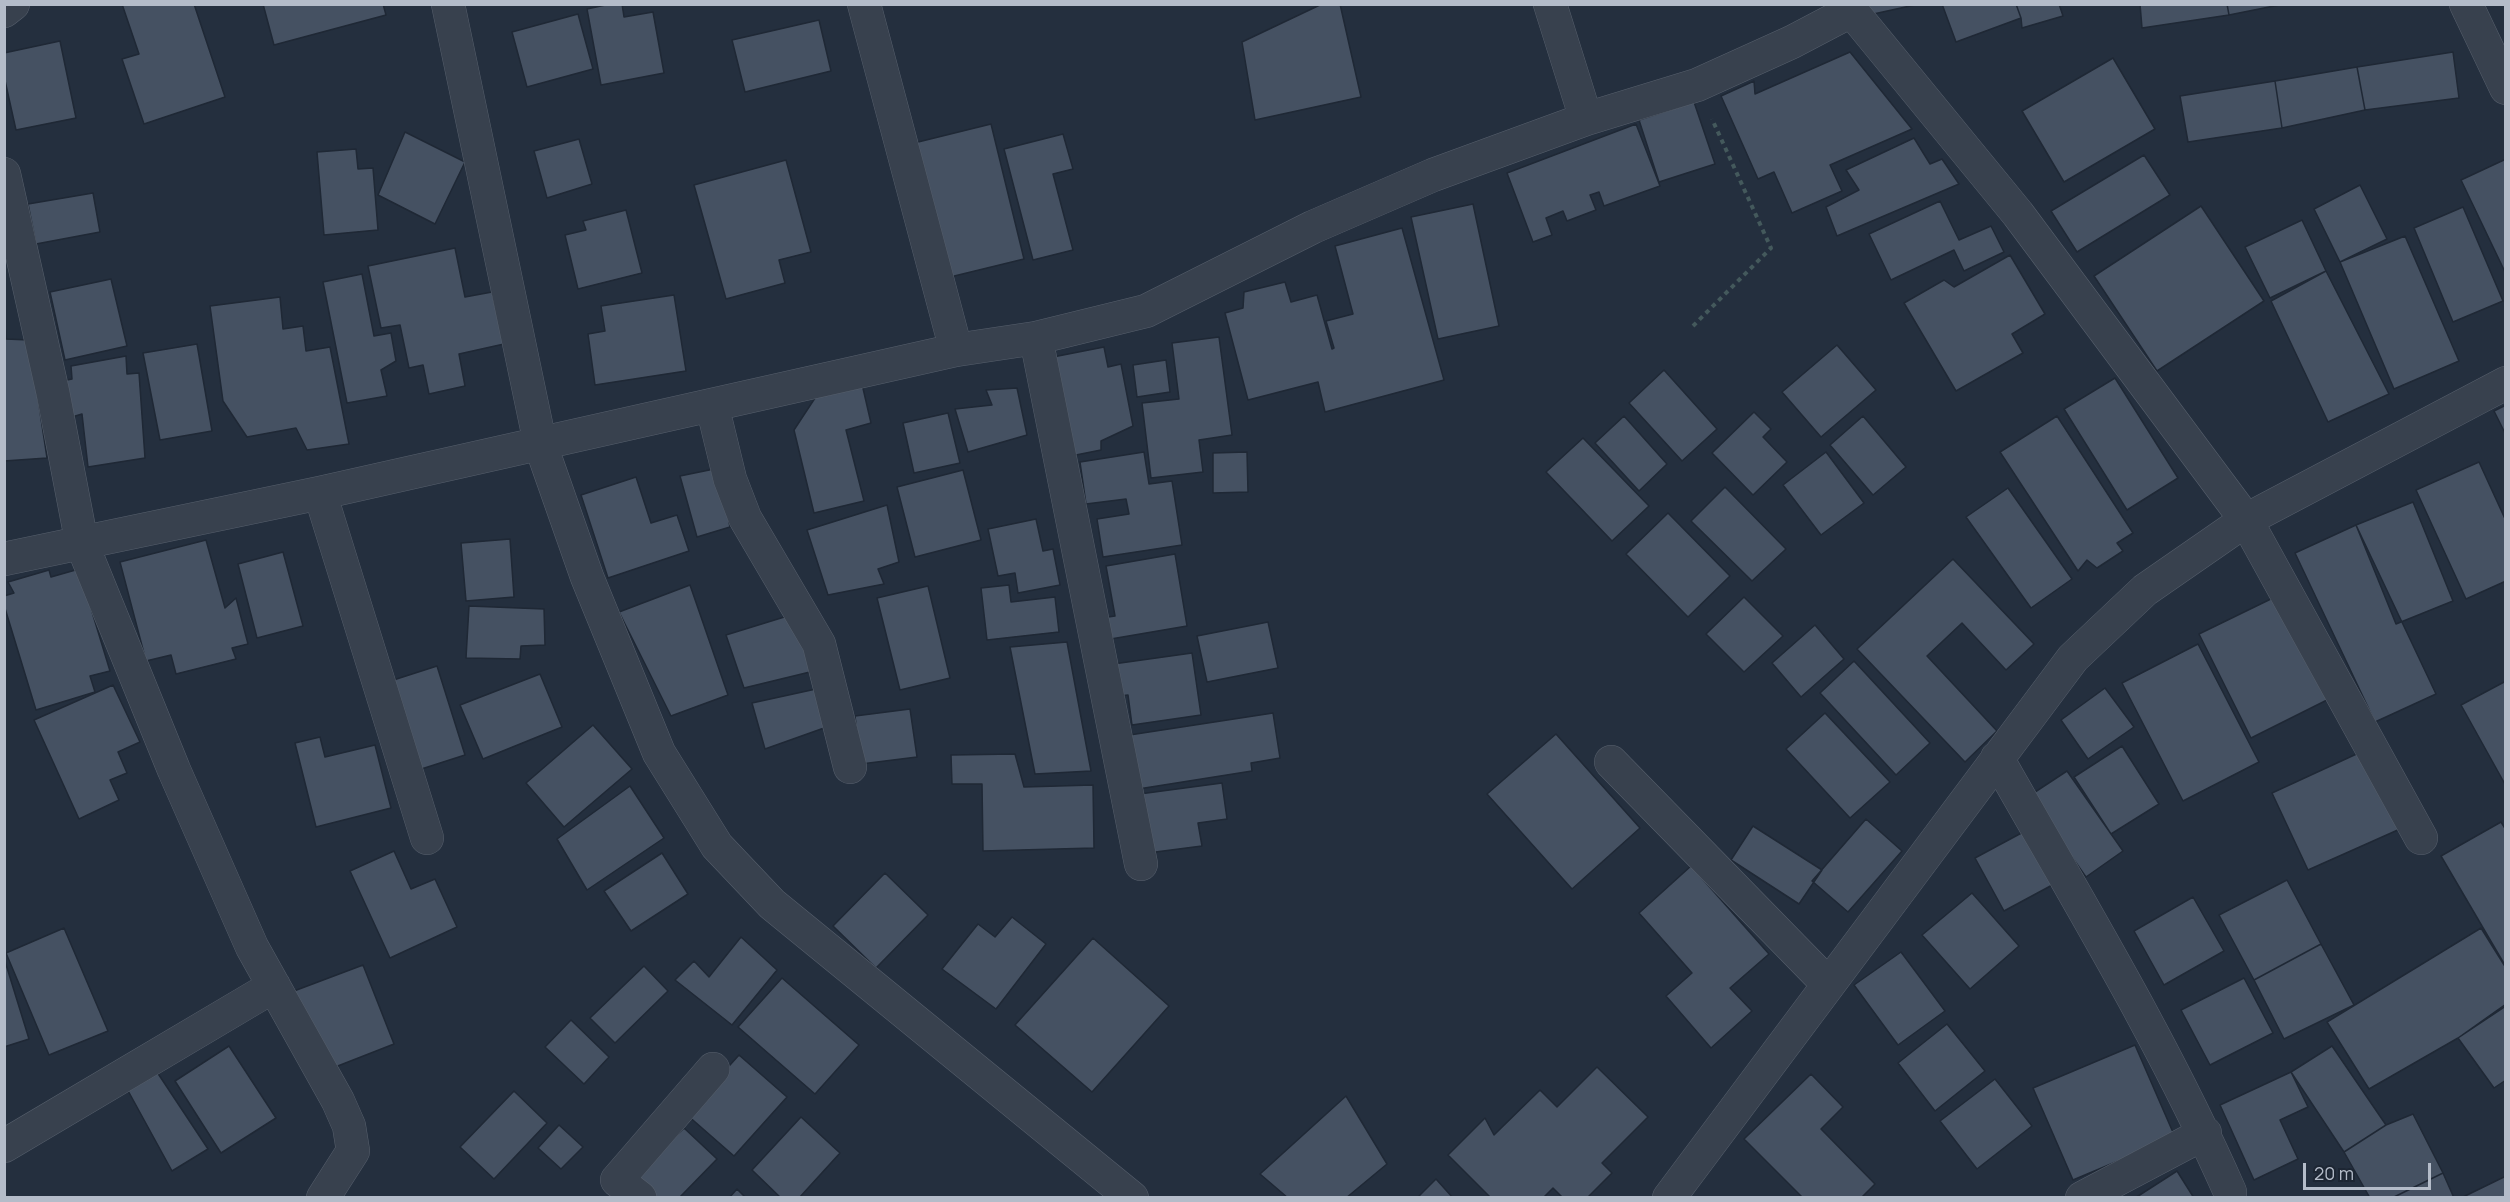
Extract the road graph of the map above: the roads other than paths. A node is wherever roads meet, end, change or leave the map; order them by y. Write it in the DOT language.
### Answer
graph roads {
  1 [pos="13,4"];
  2 [pos="448,4"];
  3 [pos="864,4"];
  4 [pos="1550,4"];
  5 [pos="2466,4"];
  6 [pos="1849,8"];
  7 [pos="4,11"];
  8 [pos="2505,88"];
  9 [pos="1586,119"];
  10 [pos="4,174"];
  11 [pos="1035,338"];
  12 [pos="956,350"];
  13 [pos="2505,383"];
  14 [pos="712,405"];
  15 [pos="540,443"];
  16 [pos="320,493"];
  17 [pos="2246,520"];
  18 [pos="82,544"];
  19 [pos="4,559"];
  20 [pos="1997,758"];
  21 [pos="1611,762"];
  22 [pos="850,767"];
  23 [pos="2421,837"];
  24 [pos="428,838"];
  25 [pos="1141,864"];
  26 [pos="1828,984"];
  27 [pos="274,986"];
  28 [pos="712,1069"];
  29 [pos="2205,1133"];
  30 [pos="4,1146"];
  31 [pos="322,1197"];
  32 [pos="640,1197"];
  33 [pos="1132,1197"];
  34 [pos="1669,1197"];
  35 [pos="2082,1197"];
  36 [pos="2230,1197"];
  1 -- 7 [label="street"];
  2 -- 15 [label="street"];
  3 -- 12 [label="street"];
  4 -- 9 [label="street"];
  5 -- 8 [label="street"];
  6 -- 9 [label="street"];
  6 -- 17 [label="street"];
  9 -- 11 [label="street"];
  10 -- 18 [label="street"];
  11 -- 12 [label="street"];
  11 -- 25 [label="street"];
  12 -- 14 [label="street"];
  13 -- 17 [label="street"];
  14 -- 15 [label="street"];
  14 -- 22 [label="street"];
  15 -- 16 [label="street"];
  15 -- 33 [label="street"];
  16 -- 18 [label="street"];
  16 -- 24 [label="street"];
  17 -- 20 [label="street"];
  17 -- 23 [label="street"];
  18 -- 19 [label="street"];
  18 -- 27 [label="street"];
  20 -- 26 [label="street"];
  20 -- 29 [label="street"];
  21 -- 26 [label="street"];
  26 -- 34 [label="street"];
  27 -- 30 [label="street"];
  27 -- 31 [label="street"];
  28 -- 32 [label="street"];
  29 -- 35 [label="street"];
  29 -- 36 [label="street"];
}
